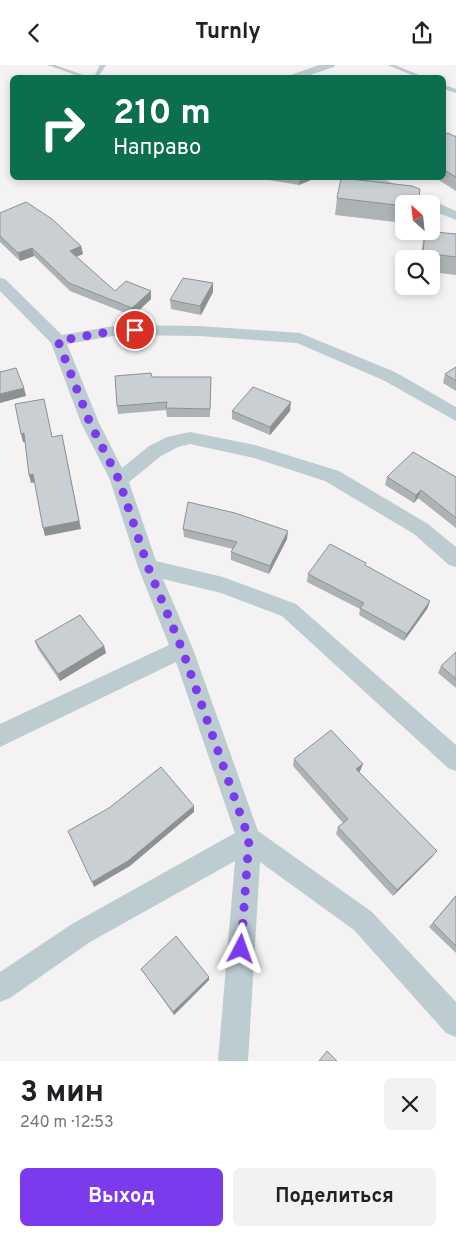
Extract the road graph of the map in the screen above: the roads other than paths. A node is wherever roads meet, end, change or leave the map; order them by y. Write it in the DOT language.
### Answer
graph roads {
  1 [pos="50,65"];
  2 [pos="330,65"];
  3 [pos="390,65"];
  4 [pos="80,75"];
  5 [pos="301,75"];
  6 [pos="416,75"];
  7 [pos="377,180"];
  8 [pos="410,195"];
  9 [pos="440,209"];
  10 [pos="456,216"];
  11 [pos="0,282"];
  12 [pos="58,341"];
  13 [pos="456,415"];
  14 [pos="119,480"];
  15 [pos="456,559"];
  16 [pos="148,567"];
  17 [pos="182,649"];
  18 [pos="0,737"];
  19 [pos="456,760"];
  20 [pos="249,839"];
  21 [pos="0,988"];
  22 [pos="456,1023"];
  23 [pos="233,1061"];
  1 -- 4 [label="lane"];
  2 -- 5 [label="street"];
  3 -- 6 [label="lane"];
  7 -- 8 [label="street"];
  9 -- 10 [label="street"];
  11 -- 12 [label="street"];
  12 -- 13 [label="street"];
  12 -- 14 [label="street"];
  14 -- 15 [label="street"];
  14 -- 16 [label="street"];
  16 -- 17 [label="street"];
  16 -- 19 [label="street"];
  17 -- 18 [label="street"];
  17 -- 20 [label="street"];
  20 -- 21 [label="street"];
  20 -- 22 [label="street"];
  20 -- 23 [label="street"];
}
